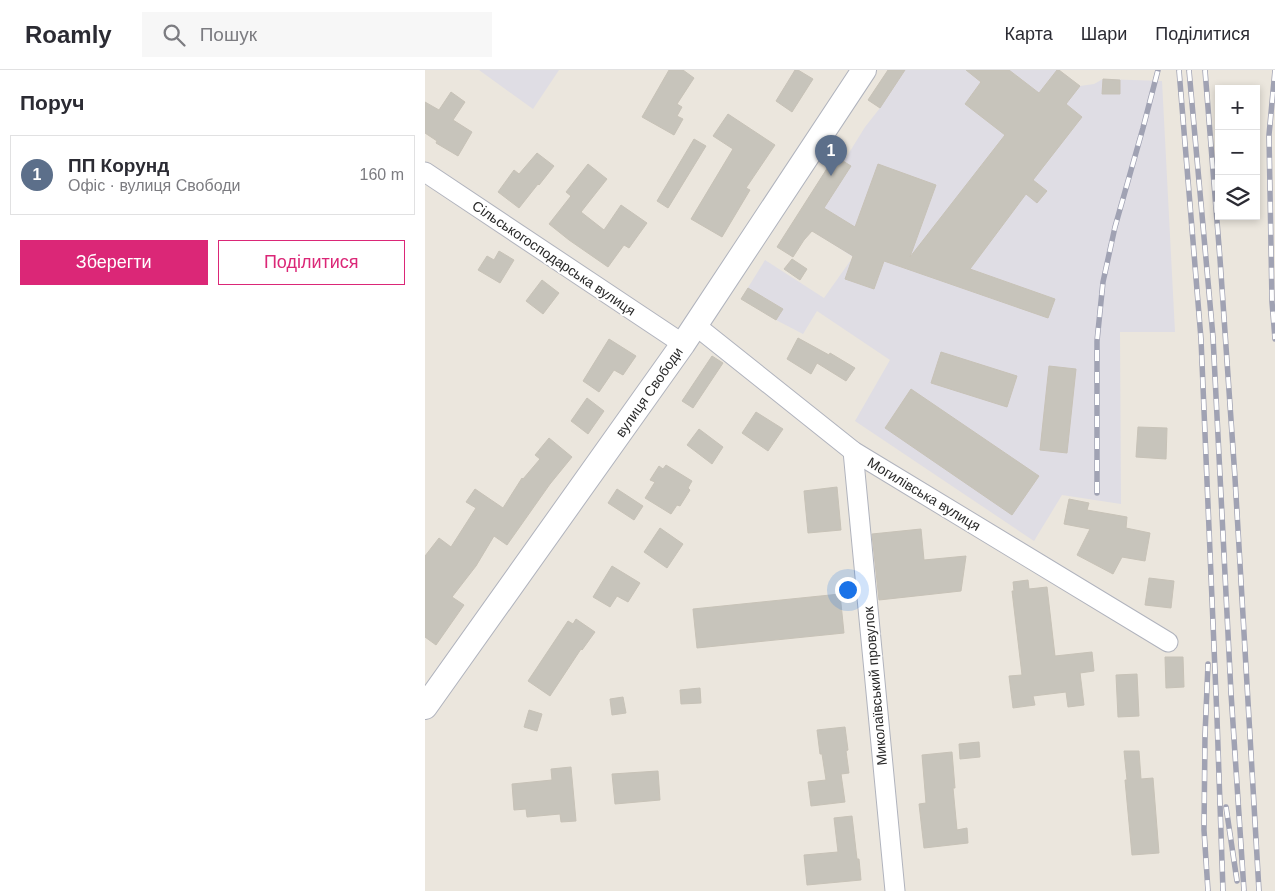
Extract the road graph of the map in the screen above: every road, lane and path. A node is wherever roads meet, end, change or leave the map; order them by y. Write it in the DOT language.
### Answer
graph roads {
  1 [pos="864,70"];
  2 [pos="425,172"];
  3 [pos="689,334"];
  4 [pos="853,451"];
  5 [pos="1168,642"];
  6 [pos="425,707"];
  7 [pos="895,891"];
  1 -- 3 [label="street, вулиця Свободи"];
  2 -- 3 [label="street, Сільськогосподарська вулиця"];
  3 -- 4 [label="street, Могилівська вулиця"];
  3 -- 6 [label="street, вулиця Свободи"];
  4 -- 5 [label="street, Могилівська вулиця"];
  4 -- 7 [label="street, Миколаївський провулок"];
}
